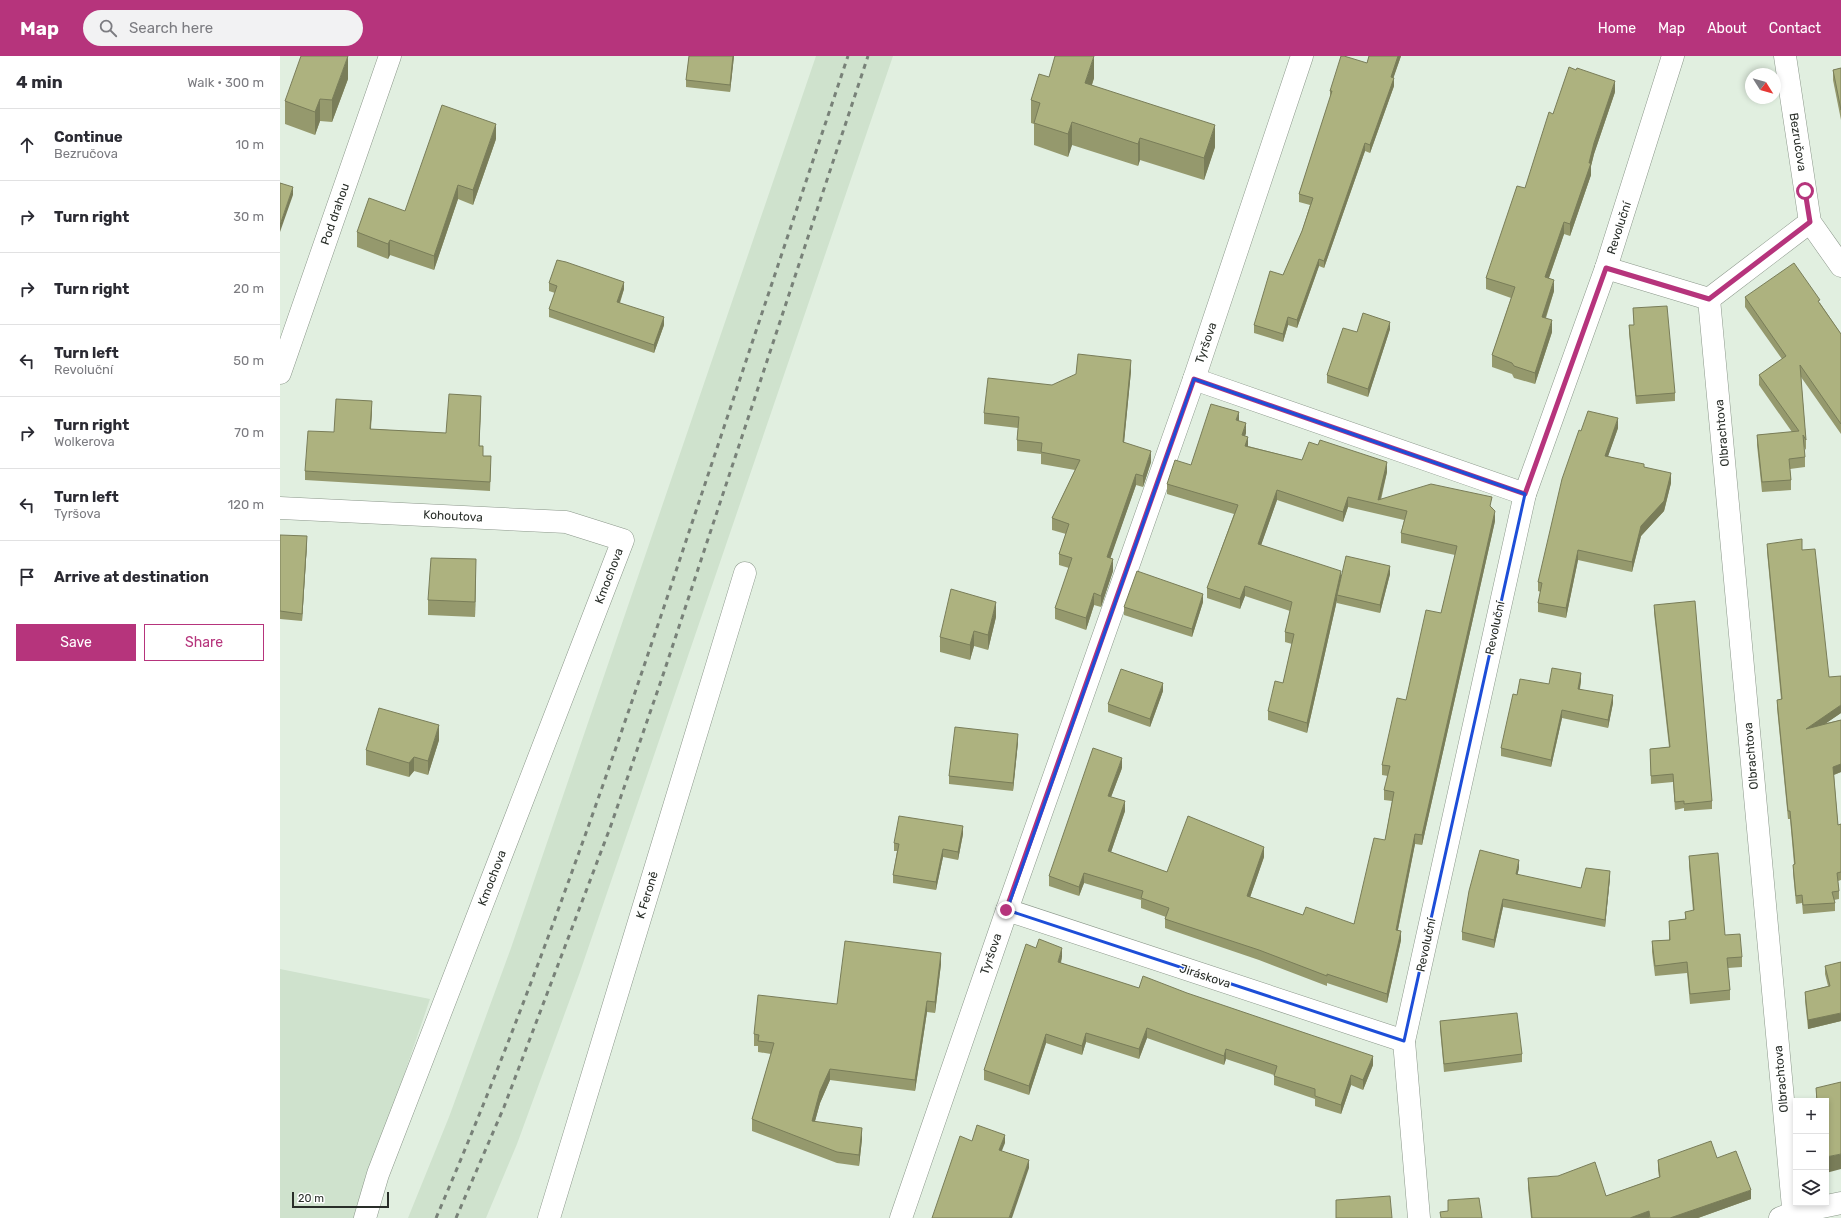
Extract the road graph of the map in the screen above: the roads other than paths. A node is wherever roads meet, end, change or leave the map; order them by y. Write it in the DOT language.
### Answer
graph roads {
  1 [pos="390,56"];
  2 [pos="1302,56"];
  3 [pos="1673,56"];
  4 [pos="1785,56"];
  5 [pos="1810,222"];
  6 [pos="1841,266"];
  7 [pos="1606,268"];
  8 [pos="1709,299"];
  9 [pos="280,373"];
  10 [pos="1194,379"];
  11 [pos="1525,494"];
  12 [pos="280,508"];
  13 [pos="623,540"];
  14 [pos="744,573"];
  15 [pos="1006,910"];
  16 [pos="1404,1041"];
  17 [pos="1841,1203"];
  18 [pos="1789,1216"];
  19 [pos="365,1218"];
  20 [pos="549,1218"];
  21 [pos="901,1218"];
  22 [pos="1419,1218"];
  1 -- 9 [label="street, Pod drahou"];
  2 -- 10 [label="street, Tyršova"];
  3 -- 7 [label="street, Revoluční"];
  4 -- 5 [label="street, Bezručova"];
  5 -- 6 [label="street, Bezručova"];
  5 -- 8 [label="street"];
  7 -- 8 [label="street"];
  7 -- 11 [label="street, Revoluční"];
  8 -- 18 [label="street, Olbrachtova"];
  10 -- 11 [label="street"];
  10 -- 15 [label="street, Tyršova"];
  11 -- 16 [label="street, Revoluční"];
  12 -- 13 [label="street, Kohoutova"];
  13 -- 19 [label="street, Kmochova"];
  14 -- 20 [label="street, K Feroně"];
  15 -- 16 [label="street, Jiráskova"];
  15 -- 21 [label="street, Tyršova"];
  16 -- 22 [label="street, Revoluční"];
  17 -- 18 [label="street"];
}
